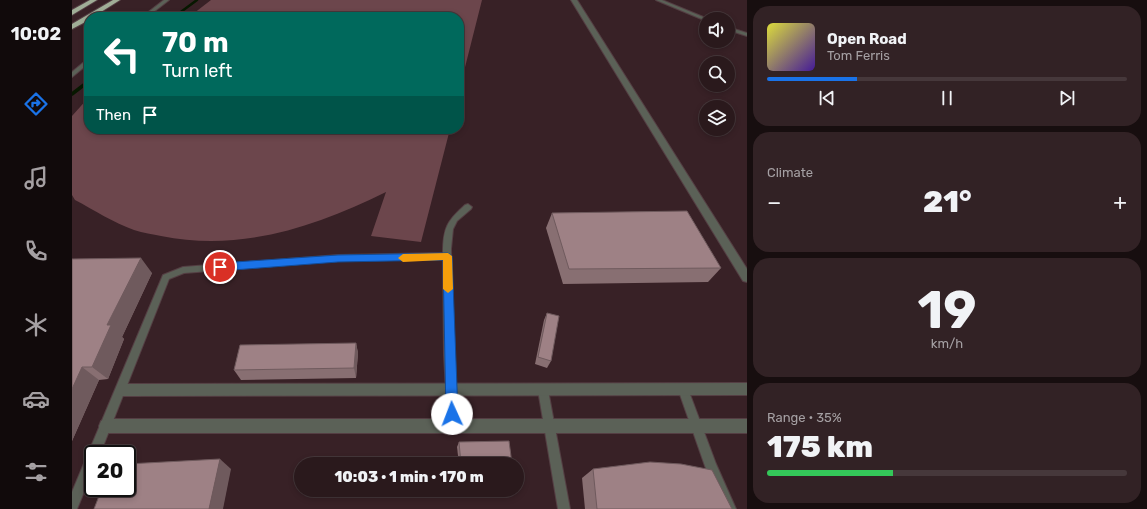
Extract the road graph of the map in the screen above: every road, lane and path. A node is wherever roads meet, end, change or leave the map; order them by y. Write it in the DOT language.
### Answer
graph roads {
  1 [pos="94,0"];
  2 [pos="167,0"];
  3 [pos="574,0"];
  4 [pos="658,0"];
  5 [pos="120,1"];
  6 [pos="100,12"];
  7 [pos="108,12"];
  8 [pos="151,12"];
  9 [pos="72,13"];
  10 [pos="699,16"];
  11 [pos="84,20"];
  12 [pos="72,27"];
  13 [pos="735,31"];
  14 [pos="747,35"];
  15 [pos="84,64"];
  16 [pos="72,75"];
  17 [pos="468,206"];
  18 [pos="448,256"];
  19 [pos="747,278"];
  20 [pos="683,389"];
  21 [pos="747,389"];
  22 [pos="122,390"];
  23 [pos="451,390"];
  24 [pos="543,390"];
  25 [pos="106,426"];
  26 [pos="453,426"];
  27 [pos="549,426"];
  28 [pos="698,426"];
  29 [pos="747,426"];
  30 [pos="98,445"];
  31 [pos="84,478"];
  32 [pos="72,506"];
  33 [pos="564,509"];
  34 [pos="730,509"];
  1 -- 9 [label="highway"];
  2 -- 8 [label="lane"];
  3 -- 19 [label="street"];
  4 -- 10 [label="lane"];
  5 -- 6 [label="highway"];
  5 -- 7 [label="highway"];
  11 -- 12 [label="highway"];
  13 -- 14 [label="lane"];
  15 -- 16 [label="lane"];
  17 -- 18 [label="lane"];
  18 -- 22 [label="lane"];
  18 -- 23 [label="lane"];
  20 -- 21 [label="street"];
  20 -- 24 [label="street"];
  20 -- 28 [label="lane"];
  22 -- 23 [label="street"];
  22 -- 25 [label="lane"];
  23 -- 24 [label="street"];
  23 -- 26 [label="lane"];
  24 -- 27 [label="lane"];
  25 -- 26 [label="street"];
  25 -- 30 [label="lane"];
  26 -- 27 [label="street"];
  27 -- 28 [label="street"];
  27 -- 33 [label="lane"];
  28 -- 29 [label="street"];
  28 -- 34 [label="lane"];
  31 -- 32 [label="lane"];
}
